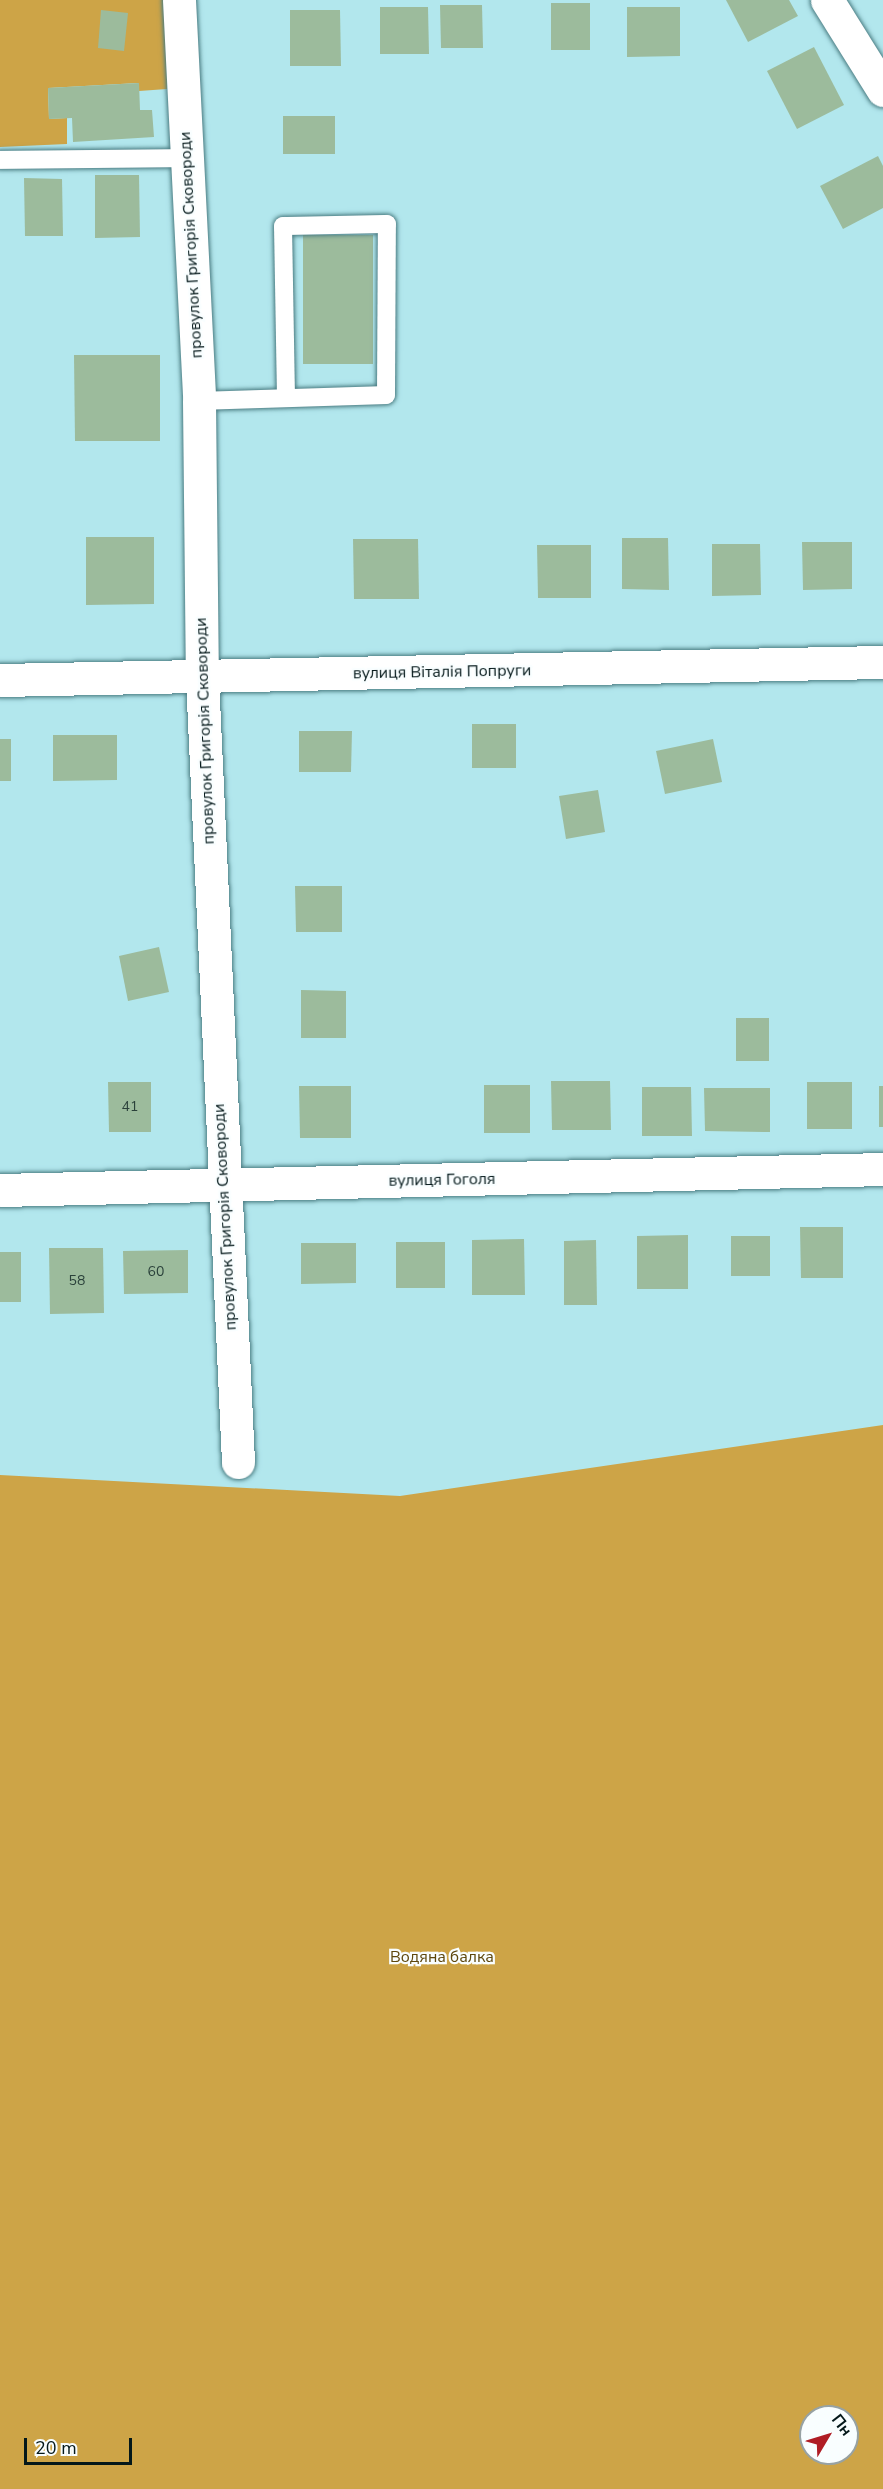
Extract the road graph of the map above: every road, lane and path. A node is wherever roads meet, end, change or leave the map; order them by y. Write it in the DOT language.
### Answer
graph roads {
  1 [pos="179,0"];
  2 [pos="827,0"];
  3 [pos="883,90"];
  4 [pos="186,158"];
  5 [pos="0,160"];
  6 [pos="286,397"];
  7 [pos="199,401"];
  8 [pos="883,662"];
  9 [pos="202,678"];
  10 [pos="0,680"];
  11 [pos="883,1169"];
  12 [pos="223,1186"];
  13 [pos="0,1190"];
  14 [pos="238,1462"];
  1 -- 4 [label="street, провулок Григорія Сковороди"];
  2 -- 3 [label="street"];
  4 -- 5 [label="lane"];
  4 -- 7 [label="street, провулок Григорія Сковороди"];
  6 -- 6 [label="lane"];
  6 -- 7 [label="lane"];
  7 -- 9 [label="street, провулок Григорія Сковороди"];
  8 -- 9 [label="street, вулиця Віталія Попруги"];
  9 -- 10 [label="street, вулиця Віталія Попруги"];
  9 -- 12 [label="street, провулок Григорія Сковороди"];
  11 -- 12 [label="street, вулиця Гоголя"];
  12 -- 13 [label="street, вулиця Гоголя"];
  12 -- 14 [label="street, провулок Григорія Сковороди"];
}
